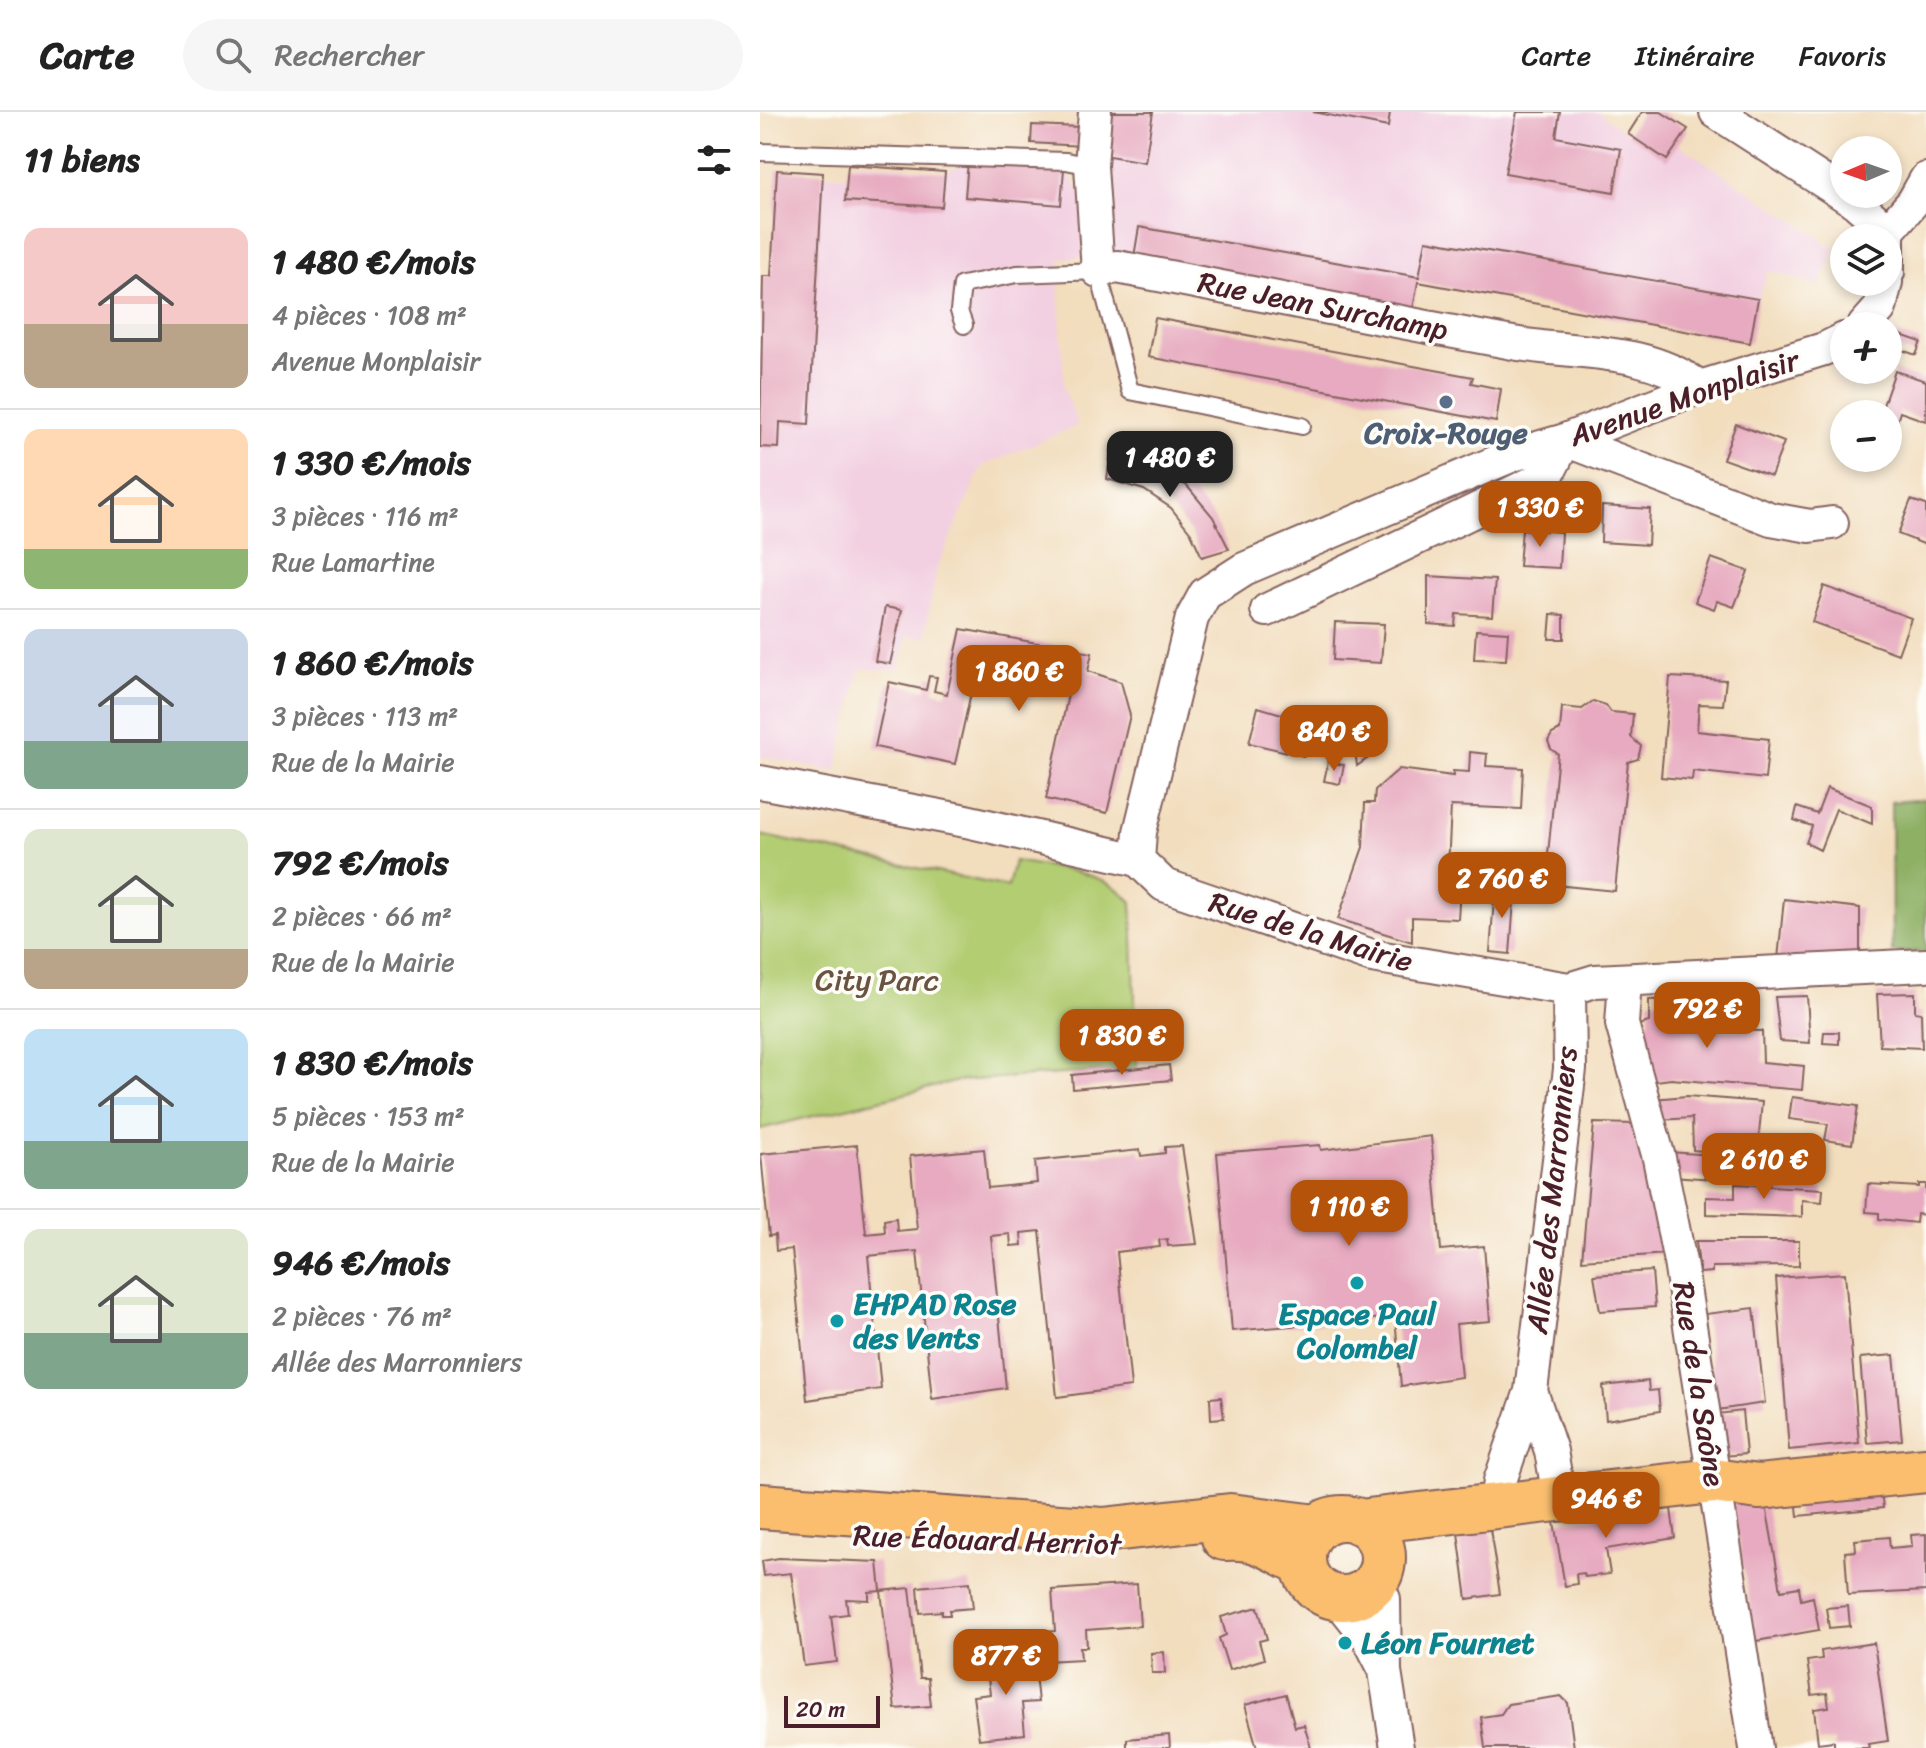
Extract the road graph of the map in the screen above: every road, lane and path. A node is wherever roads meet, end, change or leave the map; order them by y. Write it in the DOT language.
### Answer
graph roads {
  1 [pos="1095,112"];
  2 [pos="1716,112"];
  3 [pos="760,152"];
  4 [pos="1091,166"];
  5 [pos="1926,179"];
  6 [pos="1880,224"];
  7 [pos="1894,224"];
  8 [pos="1098,271"];
  9 [pos="964,325"];
  10 [pos="1830,346"];
  11 [pos="1700,387"];
  12 [pos="1302,426"];
  13 [pos="1565,440"];
  14 [pos="1832,523"];
  15 [pos="1267,610"];
  16 [pos="760,782"];
  17 [pos="1138,860"];
  18 [pos="1926,965"];
  19 [pos="1625,980"];
  20 [pos="1569,989"];
  21 [pos="1622,1024"];
  22 [pos="1531,1391"];
  23 [pos="1926,1451"];
  24 [pos="1926,1470"];
  25 [pos="1713,1481"];
  26 [pos="1559,1497"];
  27 [pos="1497,1504"];
  28 [pos="760,1506"];
  29 [pos="1442,1510"];
  30 [pos="760,1529"];
  31 [pos="1327,1537"];
  32 [pos="1379,1570"];
  33 [pos="1337,1598"];
  34 [pos="1385,1671"];
  35 [pos="1397,1748"];
  36 [pos="1756,1748"];
  1 -- 4 [label="street"];
  2 -- 6 [label="street"];
  3 -- 4 [label="lane"];
  4 -- 8 [label="street"];
  5 -- 7 [label="street"];
  8 -- 9 [label="lane"];
  8 -- 11 [label="street, Rue Jean Surchamp"];
  8 -- 12 [label="lane"];
  10 -- 11 [label="street, Avenue Monplaisir"];
  11 -- 13 [label="street, Avenue Monplaisir"];
  13 -- 14 [label="street"];
  13 -- 15 [label="street"];
  13 -- 17 [label="street, Avenue Monplaisir"];
  16 -- 17 [label="street, Rue de la Mairie"];
  17 -- 20 [label="street, Rue de la Mairie"];
  18 -- 19 [label="street, Rue de la Mairie"];
  19 -- 20 [label="street, Rue de la Mairie"];
  19 -- 21 [label="street, Rue de la Saône"];
  20 -- 21 [label="street"];
  20 -- 22 [label="street, Allée des Marronniers"];
  21 -- 25 [label="street, Rue de la Saône"];
  22 -- 26 [label="street, Allée des Marronniers"];
  22 -- 27 [label="street, Allée des Marronniers"];
  23 -- 25 [label="main road"];
  24 -- 25 [label="main road"];
  25 -- 26 [label="main road, Rue Édouard Herriot"];
  25 -- 36 [label="street, Rue de la Saône"];
  26 -- 27 [label="main road, Rue Édouard Herriot"];
  27 -- 29 [label="main road, Rue Édouard Herriot"];
  28 -- 31 [label="main road, Rue Édouard Herriot"];
  29 -- 31 [label="main road, Rue Édouard Herriot"];
  29 -- 32 [label="main road"];
  30 -- 31 [label="main road, Rue Édouard Herriot"];
  31 -- 32 [label="main road"];
  31 -- 33 [label="main road"];
  32 -- 33 [label="main road"];
  32 -- 34 [label="street"];
  33 -- 34 [label="street"];
  34 -- 35 [label="street"];
}
